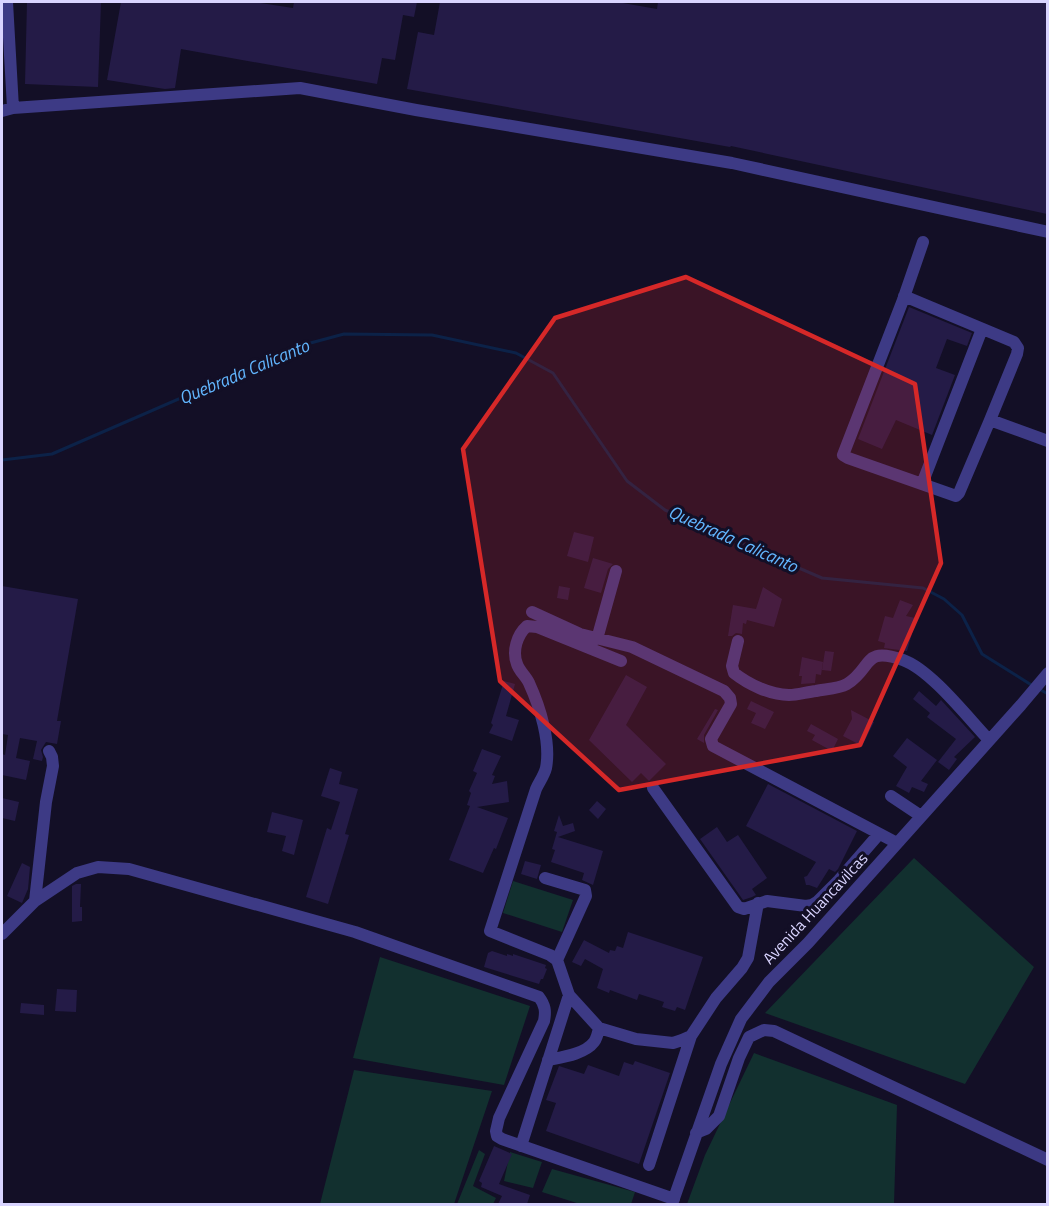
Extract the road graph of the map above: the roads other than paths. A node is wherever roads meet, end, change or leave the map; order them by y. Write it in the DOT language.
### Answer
graph roads {
  1 [pos="8,2"];
  2 [pos="7,110"];
  3 [pos="1047,232"];
  4 [pos="923,242"];
  5 [pos="904,296"];
  6 [pos="982,328"];
  7 [pos="990,420"];
  8 [pos="1047,441"];
  9 [pos="922,484"];
  10 [pos="616,571"];
  11 [pos="532,612"];
  12 [pos="597,639"];
  13 [pos="738,641"];
  14 [pos="621,662"];
  15 [pos="1047,674"];
  16 [pos="989,740"];
  17 [pos="49,751"];
  18 [pos="653,788"];
  19 [pos="891,796"];
  20 [pos="921,816"];
  21 [pos="879,834"];
  22 [pos="897,843"];
  23 [pos="545,878"];
  24 [pos="35,901"];
  25 [pos="758,903"];
  26 [pos="2,934"];
  27 [pos="557,960"];
  28 [pos="569,994"];
  29 [pos="599,1028"];
  30 [pos="691,1036"];
  31 [pos="548,1060"];
  32 [pos="696,1133"];
  33 [pos="521,1146"];
  34 [pos="1047,1160"];
  35 [pos="649,1165"];
  36 [pos="673,1202"];
  1 -- 2 [label="street"];
  2 -- 3 [label="street"];
  4 -- 5 [label="street"];
  5 -- 6 [label="street"];
  5 -- 9 [label="street"];
  6 -- 7 [label="street"];
  6 -- 9 [label="street"];
  7 -- 8 [label="street"];
  7 -- 9 [label="street"];
  10 -- 12 [label="street"];
  11 -- 12 [label="street"];
  12 -- 21 [label="street"];
  13 -- 16 [label="street"];
  14 -- 27 [label="street"];
  15 -- 16 [label="street, Avenida Huancavilcas"];
  16 -- 20 [label="street, Avenida Huancavilcas"];
  17 -- 24 [label="street"];
  18 -- 25 [label="street"];
  19 -- 20 [label="street"];
  20 -- 22 [label="street, Avenida Huancavilcas"];
  21 -- 22 [label="street"];
  21 -- 25 [label="street"];
  22 -- 32 [label="street, Avenida Huancavilcas"];
  23 -- 27 [label="street"];
  24 -- 26 [label="street"];
  24 -- 33 [label="street"];
  25 -- 30 [label="street"];
  27 -- 28 [label="street"];
  28 -- 29 [label="street"];
  28 -- 31 [label="street"];
  29 -- 30 [label="street"];
  29 -- 31 [label="street"];
  30 -- 35 [label="street"];
  31 -- 33 [label="street"];
  32 -- 34 [label="street"];
  32 -- 36 [label="street, Avenida Huancavilcas"];
  33 -- 36 [label="street"];
}
